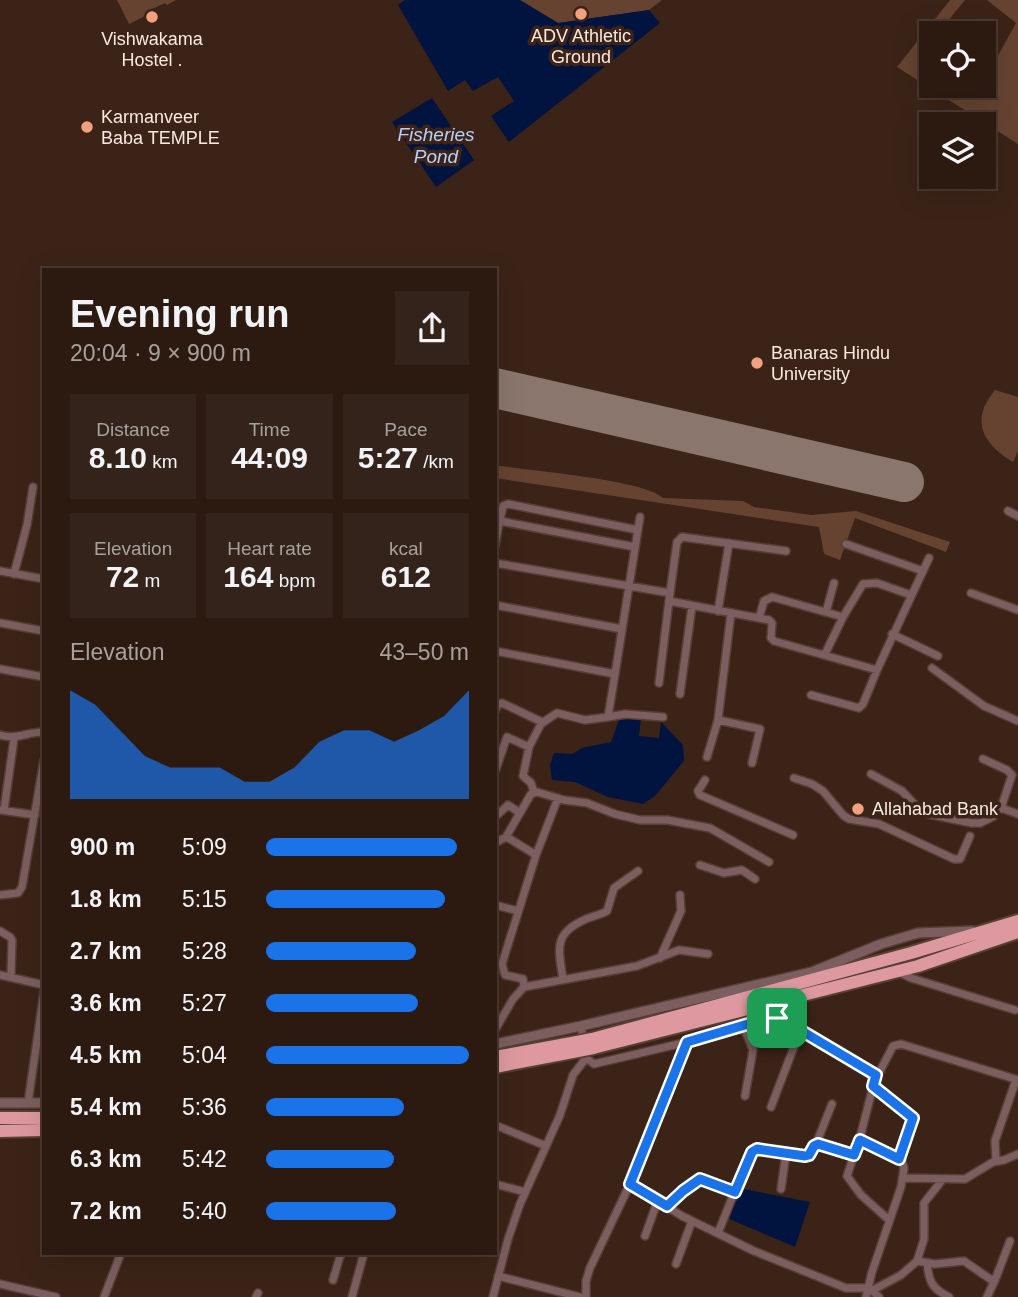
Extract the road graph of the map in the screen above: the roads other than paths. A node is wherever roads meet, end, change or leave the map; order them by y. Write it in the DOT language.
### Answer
graph roads {
  1 [pos="33,486"];
  2 [pos="1008,511"];
  3 [pos="1018,516"];
  4 [pos="640,517"];
  5 [pos="498,526"];
  6 [pos="638,530"];
  7 [pos="729,543"];
  8 [pos="846,544"];
  9 [pos="635,547"];
  10 [pos="786,551"];
  11 [pos="929,558"];
  12 [pos="497,563"];
  13 [pos="0,571"];
  14 [pos="923,571"];
  15 [pos="14,574"];
  16 [pos="42,579"];
  17 [pos="834,583"];
  18 [pos="628,586"];
  19 [pos="971,593"];
  20 [pos="911,595"];
  21 [pos="669,597"];
  22 [pos="497,606"];
  23 [pos="691,606"];
  24 [pos="1018,610"];
  25 [pos="718,611"];
  26 [pos="826,612"];
  27 [pos="731,613"];
  28 [pos="843,617"];
  29 [pos="759,618"];
  30 [pos="0,623"];
  31 [pos="622,629"];
  32 [pos="42,631"];
  33 [pos="892,634"];
  34 [pos="497,651"];
  35 [pos="825,654"];
  36 [pos="938,656"];
  37 [pos="932,668"];
  38 [pos="0,669"];
  39 [pos="877,670"];
  40 [pos="615,674"];
  41 [pos="42,677"];
  42 [pos="659,683"];
  43 [pos="680,694"];
  44 [pos="811,695"];
  45 [pos="497,706"];
  46 [pos="608,717"];
  47 [pos="663,717"];
  48 [pos="718,720"];
  49 [pos="1018,721"];
  50 [pos="542,723"];
  51 [pos="42,732"];
  52 [pos="0,735"];
  53 [pos="14,739"];
  54 [pos="529,747"];
  55 [pos="707,757"];
  56 [pos="983,759"];
  57 [pos="752,763"];
  58 [pos="497,766"];
  59 [pos="42,772"];
  60 [pos="871,774"];
  61 [pos="794,778"];
  62 [pos="705,780"];
  63 [pos="534,792"];
  64 [pos="558,798"];
  65 [pos="1001,808"];
  66 [pos="2,810"];
  67 [pos="520,813"];
  68 [pos="35,814"];
  69 [pos="1018,814"];
  70 [pos="497,815"];
  71 [pos="793,835"];
  72 [pos="970,836"];
  73 [pos="506,837"];
  74 [pos="497,842"];
  75 [pos="536,855"];
  76 [pos="769,862"];
  77 [pos="700,865"];
  78 [pos="638,871"];
  79 [pos="755,879"];
  80 [pos="680,895"];
  81 [pos="0,896"];
  82 [pos="497,906"];
  83 [pos="518,911"];
  84 [pos="1018,921"];
  85 [pos="0,931"];
  86 [pos="982,931"];
  87 [pos="1018,932"];
  88 [pos="708,954"];
  89 [pos="860,954"];
  90 [pos="660,958"];
  91 [pos="847,968"];
  92 [pos="895,970"];
  93 [pos="499,972"];
  94 [pos="0,975"];
  95 [pos="11,977"];
  96 [pos="563,980"];
  97 [pos="42,985"];
  98 [pos="524,986"];
  99 [pos="42,1006"];
  100 [pos="1015,1010"];
  101 [pos="743,1025"];
  102 [pos="581,1026"];
  103 [pos="497,1027"];
  104 [pos="800,1031"];
  105 [pos="687,1042"];
  106 [pos="497,1044"];
  107 [pos="585,1048"];
  108 [pos="497,1057"];
  109 [pos="497,1067"];
  110 [pos="876,1075"];
  111 [pos="1017,1080"];
  112 [pos="873,1086"];
  113 [pos="745,1096"];
  114 [pos="0,1103"];
  115 [pos="28,1103"];
  116 [pos="42,1103"];
  117 [pos="832,1104"];
  118 [pos="771,1107"];
  119 [pos="0,1118"];
  120 [pos="42,1118"];
  121 [pos="500,1127"];
  122 [pos="42,1130"];
  123 [pos="0,1131"];
  124 [pos="860,1140"];
  125 [pos="816,1144"];
  126 [pos="546,1146"];
  127 [pos="786,1154"];
  128 [pos="1018,1154"];
  129 [pos="854,1155"];
  130 [pos="899,1159"];
  131 [pos="996,1161"];
  132 [pos="903,1178"];
  133 [pos="943,1179"];
  134 [pos="630,1184"];
  135 [pos="497,1185"];
  136 [pos="781,1189"];
  137 [pos="525,1192"];
  138 [pos="735,1192"];
  139 [pos="658,1200"];
  140 [pos="667,1206"];
  141 [pos="889,1220"];
  142 [pos="692,1221"];
  143 [pos="718,1233"];
  144 [pos="645,1236"];
  145 [pos="1010,1241"];
  146 [pos="120,1255"];
  147 [pos="340,1255"];
  148 [pos="363,1255"];
  149 [pos="917,1261"];
  150 [pos="927,1263"];
  151 [pos="676,1264"];
  152 [pos="498,1276"];
  153 [pos="333,1280"];
  154 [pos="995,1280"];
  155 [pos="0,1284"];
  156 [pos="871,1289"];
  157 [pos="851,1293"];
  158 [pos="56,1297"];
  159 [pos="104,1297"];
  160 [pos="352,1297"];
  161 [pos="493,1297"];
  162 [pos="580,1297"];
  163 [pos="586,1297"];
  164 [pos="866,1297"];
  165 [pos="879,1297"];
  166 [pos="948,1297"];
  167 [pos="987,1297"];
  1 -- 15 [label="street"];
  2 -- 3 [label="street"];
  4 -- 6 [label="street"];
  5 -- 6 [label="street"];
  5 -- 9 [label="street"];
  6 -- 9 [label="street"];
  7 -- 10 [label="street"];
  7 -- 21 [label="street"];
  7 -- 25 [label="street"];
  8 -- 14 [label="street"];
  9 -- 18 [label="street"];
  11 -- 14 [label="street"];
  12 -- 18 [label="street"];
  13 -- 15 [label="street"];
  14 -- 20 [label="street"];
  15 -- 16 [label="street"];
  17 -- 26 [label="street"];
  18 -- 21 [label="street"];
  18 -- 31 [label="street"];
  19 -- 24 [label="street"];
  20 -- 28 [label="street"];
  20 -- 33 [label="street"];
  21 -- 23 [label="street"];
  21 -- 42 [label="street"];
  22 -- 31 [label="street"];
  23 -- 25 [label="street"];
  23 -- 43 [label="street"];
  25 -- 27 [label="street"];
  26 -- 28 [label="street"];
  26 -- 29 [label="street"];
  27 -- 29 [label="street"];
  27 -- 48 [label="street"];
  28 -- 35 [label="street"];
  29 -- 35 [label="street"];
  30 -- 32 [label="street"];
  31 -- 40 [label="street"];
  33 -- 36 [label="street"];
  33 -- 39 [label="street"];
  34 -- 40 [label="street"];
  35 -- 39 [label="street"];
  37 -- 49 [label="street"];
  38 -- 41 [label="street"];
  39 -- 44 [label="street"];
  40 -- 46 [label="street"];
  45 -- 50 [label="street"];
  46 -- 47 [label="street"];
  46 -- 50 [label="street"];
  48 -- 55 [label="street"];
  48 -- 57 [label="street"];
  50 -- 54 [label="street"];
  51 -- 53 [label="street"];
  52 -- 53 [label="street"];
  53 -- 66 [label="street"];
  54 -- 58 [label="street"];
  54 -- 63 [label="street"];
  56 -- 65 [label="street"];
  59 -- 68 [label="street"];
  60 -- 65 [label="street"];
  61 -- 72 [label="street"];
  62 -- 71 [label="street"];
  63 -- 64 [label="street"];
  63 -- 67 [label="street"];
  64 -- 75 [label="street"];
  64 -- 76 [label="street"];
  65 -- 69 [label="street"];
  66 -- 68 [label="street"];
  67 -- 70 [label="street"];
  67 -- 73 [label="street"];
  68 -- 81 [label="street"];
  73 -- 74 [label="street"];
  73 -- 75 [label="street"];
  75 -- 83 [label="street"];
  77 -- 79 [label="street"];
  78 -- 96 [label="street"];
  80 -- 90 [label="street"];
  82 -- 83 [label="street"];
  83 -- 93 [label="street"];
  84 -- 86 [label="highway"];
  85 -- 95 [label="street"];
  86 -- 89 [label="street"];
  86 -- 91 [label="highway"];
  87 -- 92 [label="highway"];
  88 -- 90 [label="street"];
  89 -- 91 [label="highway"];
  89 -- 102 [label="street"];
  90 -- 96 [label="street"];
  91 -- 107 [label="highway"];
  92 -- 100 [label="street"];
  92 -- 107 [label="highway"];
  93 -- 98 [label="street"];
  94 -- 95 [label="street"];
  95 -- 97 [label="street"];
  96 -- 98 [label="street"];
  98 -- 103 [label="street"];
  99 -- 115 [label="street"];
  101 -- 104 [label="street"];
  101 -- 105 [label="street"];
  101 -- 113 [label="street"];
  102 -- 106 [label="street"];
  102 -- 107 [label="street"];
  104 -- 110 [label="street"];
  104 -- 118 [label="street"];
  105 -- 107 [label="street"];
  105 -- 134 [label="street"];
  107 -- 108 [label="highway"];
  107 -- 109 [label="highway"];
  107 -- 126 [label="street"];
  110 -- 111 [label="street"];
  110 -- 112 [label="street"];
  111 -- 131 [label="street"];
  112 -- 124 [label="street"];
  112 -- 130 [label="street"];
  114 -- 115 [label="street"];
  115 -- 116 [label="street"];
  117 -- 125 [label="street"];
  119 -- 120 [label="highway"];
  121 -- 126 [label="street"];
  122 -- 123 [label="highway"];
  124 -- 129 [label="street"];
  124 -- 130 [label="street"];
  125 -- 127 [label="street"];
  125 -- 129 [label="street"];
  126 -- 137 [label="street"];
  127 -- 136 [label="street"];
  127 -- 138 [label="street"];
  128 -- 131 [label="street"];
  129 -- 141 [label="street"];
  130 -- 132 [label="street"];
  131 -- 133 [label="street"];
  132 -- 133 [label="street"];
  132 -- 141 [label="street"];
  133 -- 149 [label="street"];
  134 -- 139 [label="street"];
  134 -- 163 [label="street"];
  135 -- 137 [label="street"];
  137 -- 152 [label="street"];
  138 -- 140 [label="street"];
  138 -- 143 [label="street"];
  139 -- 140 [label="street"];
  139 -- 144 [label="street"];
  140 -- 142 [label="street"];
  141 -- 156 [label="street"];
  142 -- 143 [label="street"];
  142 -- 151 [label="street"];
  143 -- 157 [label="street"];
  145 -- 154 [label="street"];
  146 -- 159 [label="street"];
  147 -- 153 [label="street"];
  148 -- 160 [label="street"];
  149 -- 150 [label="street"];
  149 -- 156 [label="street"];
  150 -- 154 [label="street"];
  150 -- 166 [label="street"];
  152 -- 161 [label="street"];
  152 -- 162 [label="street"];
  154 -- 167 [label="street"];
  155 -- 158 [label="street"];
  156 -- 157 [label="street"];
  156 -- 164 [label="street"];
  156 -- 165 [label="street"];
}
